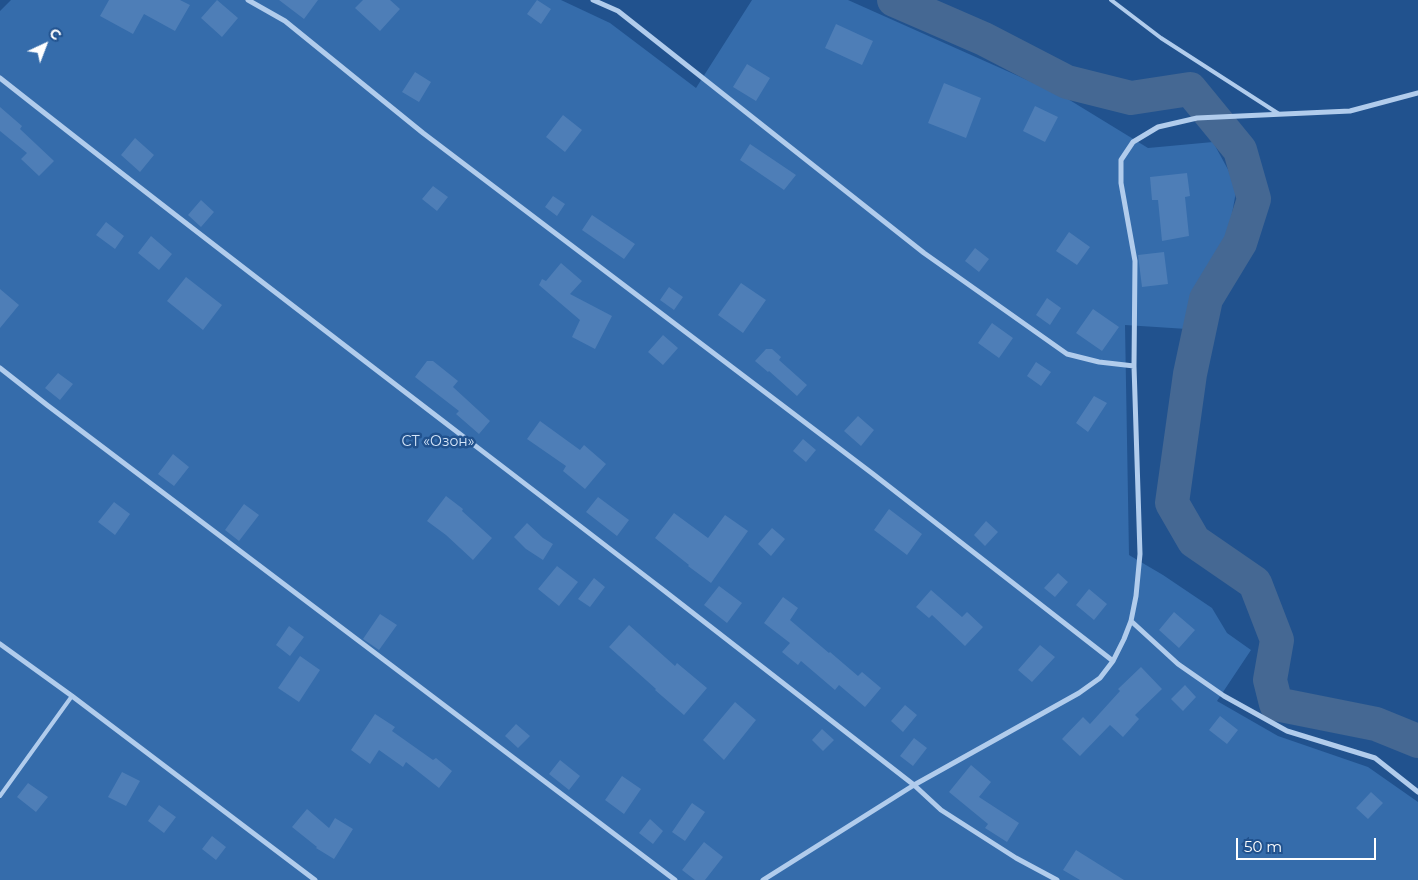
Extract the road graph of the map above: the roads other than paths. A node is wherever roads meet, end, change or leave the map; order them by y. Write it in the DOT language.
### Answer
graph roads {
  1 [pos="248,0"];
  2 [pos="593,0"];
  3 [pos="1111,0"];
  4 [pos="0,78"];
  5 [pos="1418,93"];
  6 [pos="1281,115"];
  7 [pos="1134,366"];
  8 [pos="0,368"];
  9 [pos="1131,621"];
  10 [pos="0,644"];
  11 [pos="1113,661"];
  12 [pos="72,696"];
  13 [pos="914,786"];
  14 [pos="1418,792"];
  15 [pos="0,796"];
  16 [pos="316,880"];
  17 [pos="675,880"];
  18 [pos="763,880"];
  19 [pos="1057,880"];
  1 -- 11 [label="street"];
  2 -- 7 [label="street"];
  3 -- 6 [label="lane"];
  4 -- 13 [label="street"];
  5 -- 6 [label="street"];
  6 -- 7 [label="street"];
  7 -- 9 [label="street"];
  8 -- 17 [label="street"];
  9 -- 11 [label="street"];
  9 -- 14 [label="street"];
  10 -- 12 [label="street"];
  11 -- 13 [label="street"];
  12 -- 15 [label="lane"];
  12 -- 16 [label="street"];
  13 -- 18 [label="street"];
  13 -- 19 [label="street"];
}
